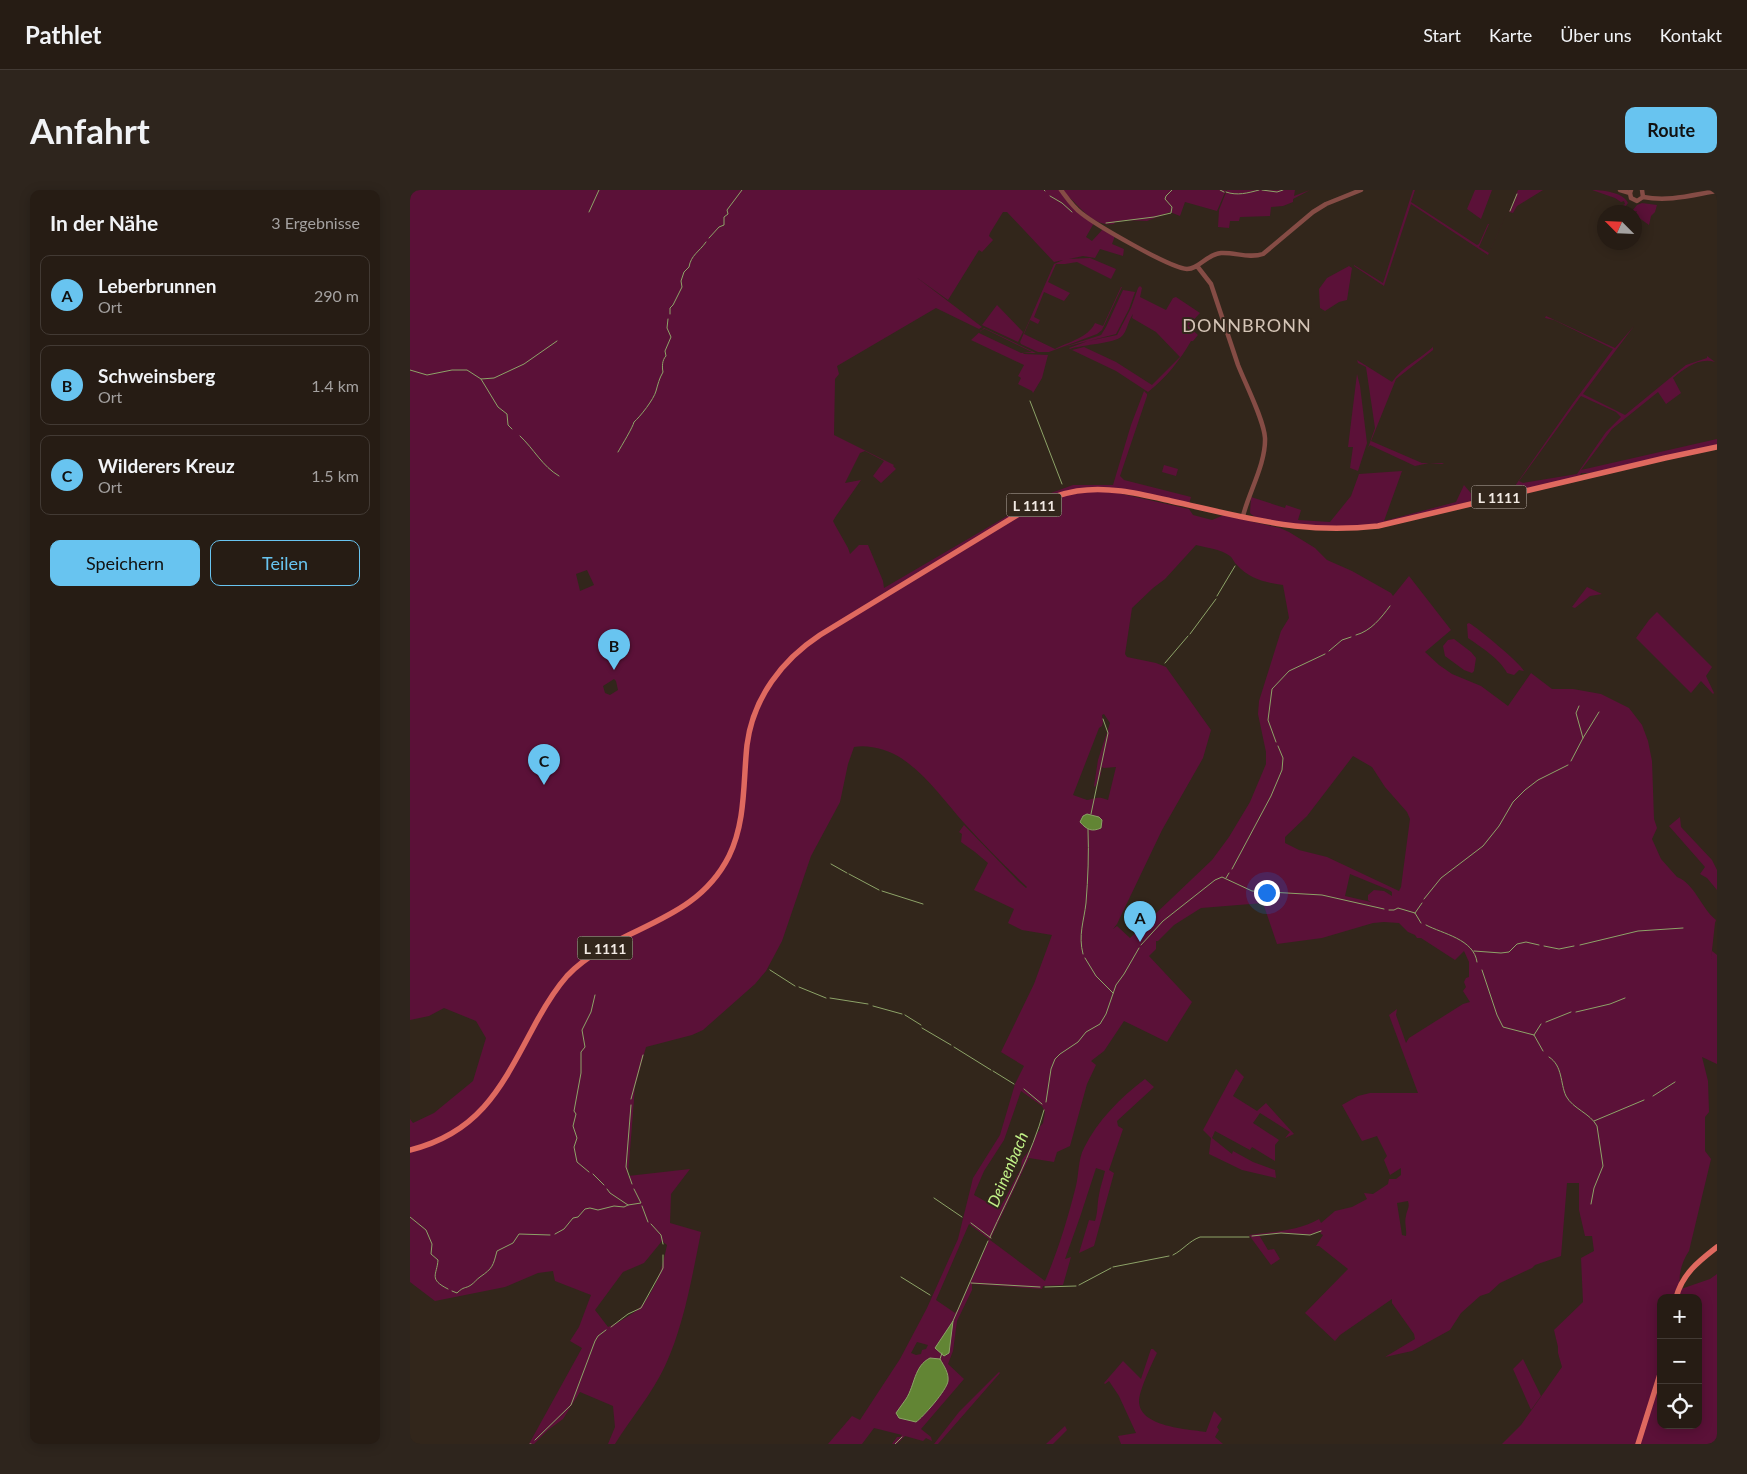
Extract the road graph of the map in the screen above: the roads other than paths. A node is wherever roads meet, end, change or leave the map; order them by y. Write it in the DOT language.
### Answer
graph roads {
  1 [pos="1061,190"];
  2 [pos="1361,190"];
  3 [pos="1620,190"];
  4 [pos="1642,190"];
  5 [pos="1717,191"];
  6 [pos="1630,192"];
  7 [pos="1643,197"];
  8 [pos="1196,266"];
  9 [pos="1717,447"];
  10 [pos="1243,516"];
  11 [pos="410,1150"];
  12 [pos="1717,1247"];
  13 [pos="1677,1294"];
  14 [pos="1657,1384"];
  15 [pos="1638,1444"];
  1 -- 8 [label="street"];
  2 -- 8 [label="street"];
  3 -- 6 [label="street"];
  4 -- 7 [label="street"];
  5 -- 7 [label="street"];
  6 -- 7 [label="street"];
  8 -- 10 [label="street"];
  9 -- 10 [label="main road, L 1111"];
  10 -- 11 [label="main road, L 1111"];
  12 -- 13 [label="main road"];
  14 -- 15 [label="main road"];
}
